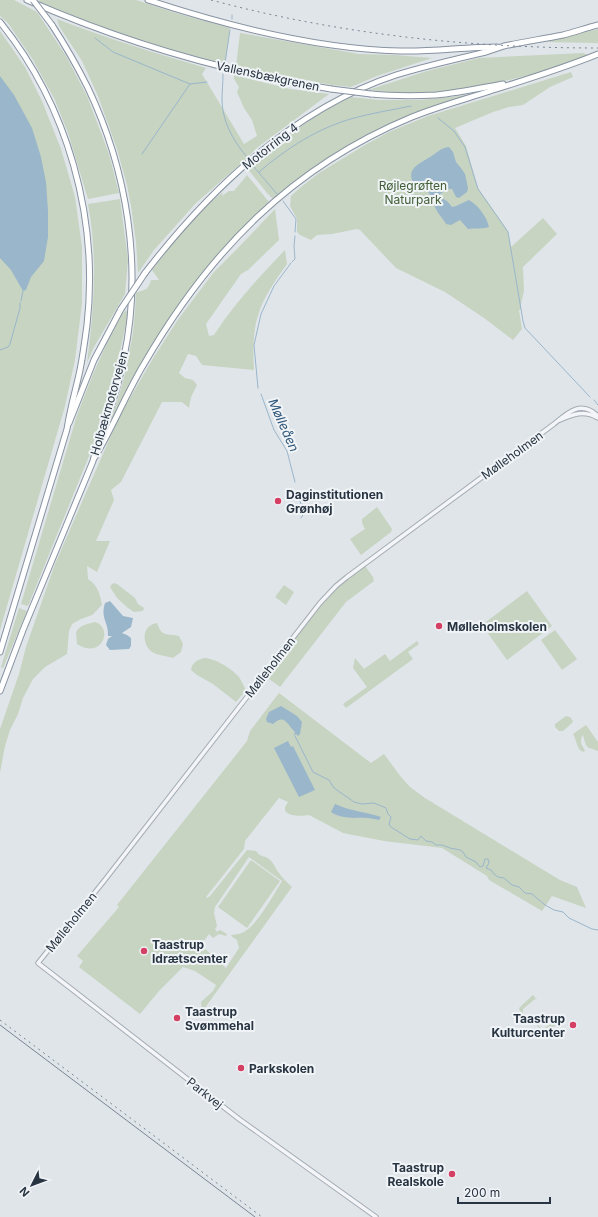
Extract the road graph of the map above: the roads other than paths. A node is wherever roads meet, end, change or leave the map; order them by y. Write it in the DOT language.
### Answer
graph roads {
  1 [pos="27,0"];
  2 [pos="33,0"];
  3 [pos="148,0"];
  4 [pos="0,22"];
  5 [pos="598,25"];
  6 [pos="502,47"];
  7 [pos="598,54"];
  8 [pos="518,82"];
  9 [pos="598,417"];
  10 [pos="554,424"];
  11 [pos="67,429"];
  12 [pos="93,461"];
  13 [pos="0,652"];
  14 [pos="0,692"];
  15 [pos="38,963"];
  16 [pos="376,1217"];
  1 -- 8 [label="highway, Vallensbækgrenen, bridge"];
  2 -- 12 [label="highway, Holbækmotorvejen, bridge"];
  3 -- 6 [label="highway"];
  4 -- 11 [label="highway"];
  5 -- 6 [label="highway, Motorring 4"];
  6 -- 11 [label="highway, Motorring 4, bridge"];
  7 -- 8 [label="highway"];
  8 -- 12 [label="highway"];
  9 -- 10 [label="street, Mølleholmen"];
  9 -- 10 [label="street, Mølleholmen"];
  10 -- 15 [label="street, Mølleholmen"];
  11 -- 13 [label="highway"];
  12 -- 14 [label="highway, Holbækmotorvejen"];
  15 -- 16 [label="street, Parkvej"];
}
